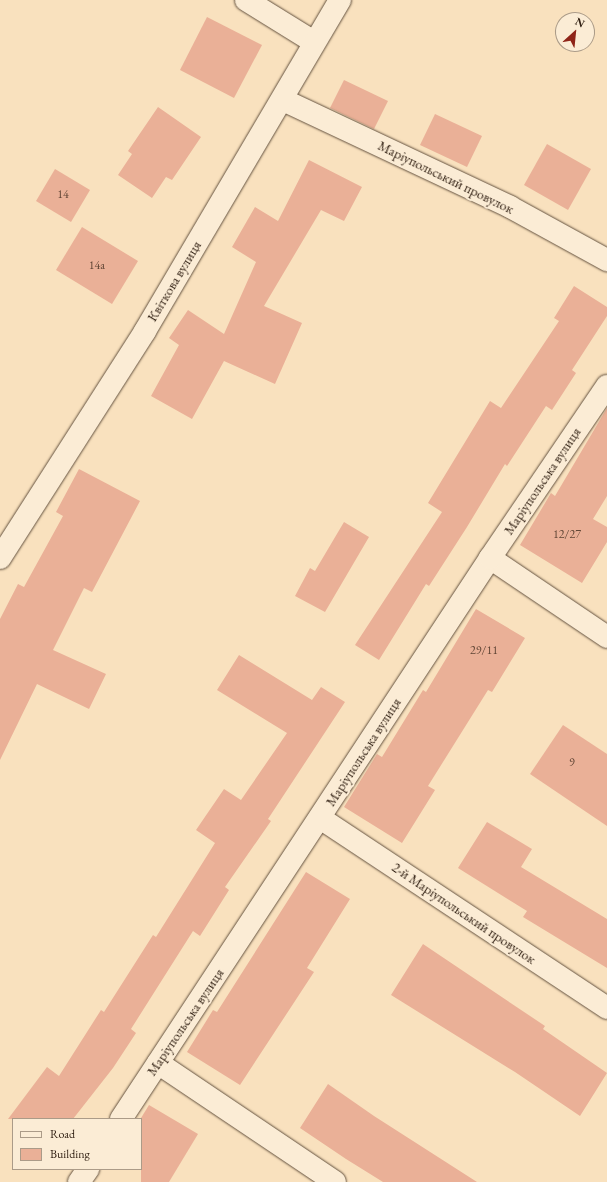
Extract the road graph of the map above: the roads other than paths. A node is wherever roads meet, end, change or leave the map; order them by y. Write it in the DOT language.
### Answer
graph roads {
  1 [pos="246,0"];
  2 [pos="340,0"];
  3 [pos="314,42"];
  4 [pos="283,100"];
  5 [pos="607,260"];
  6 [pos="607,386"];
  7 [pos="0,558"];
  8 [pos="490,558"];
  9 [pos="607,637"];
  10 [pos="320,818"];
  11 [pos="607,1008"];
  12 [pos="158,1063"];
  13 [pos="122,1118"];
  14 [pos="87,1170"];
  15 [pos="79,1182"];
  16 [pos="335,1182"];
  1 -- 3 [label="street"];
  2 -- 3 [label="street, Квіткова вулиця"];
  3 -- 4 [label="street, Квіткова вулиця"];
  4 -- 5 [label="street, Маріупольський провулок"];
  4 -- 7 [label="street, Квіткова вулиця"];
  6 -- 8 [label="street, Маріупольська вулиця"];
  8 -- 9 [label="street"];
  8 -- 10 [label="street, Маріупольська вулиця"];
  10 -- 11 [label="street, 2-й Маріупольський провулок"];
  10 -- 12 [label="street, Маріупольська вулиця"];
  12 -- 13 [label="street, Маріупольська вулиця"];
  12 -- 16 [label="street"];
  14 -- 15 [label="street"];
}
